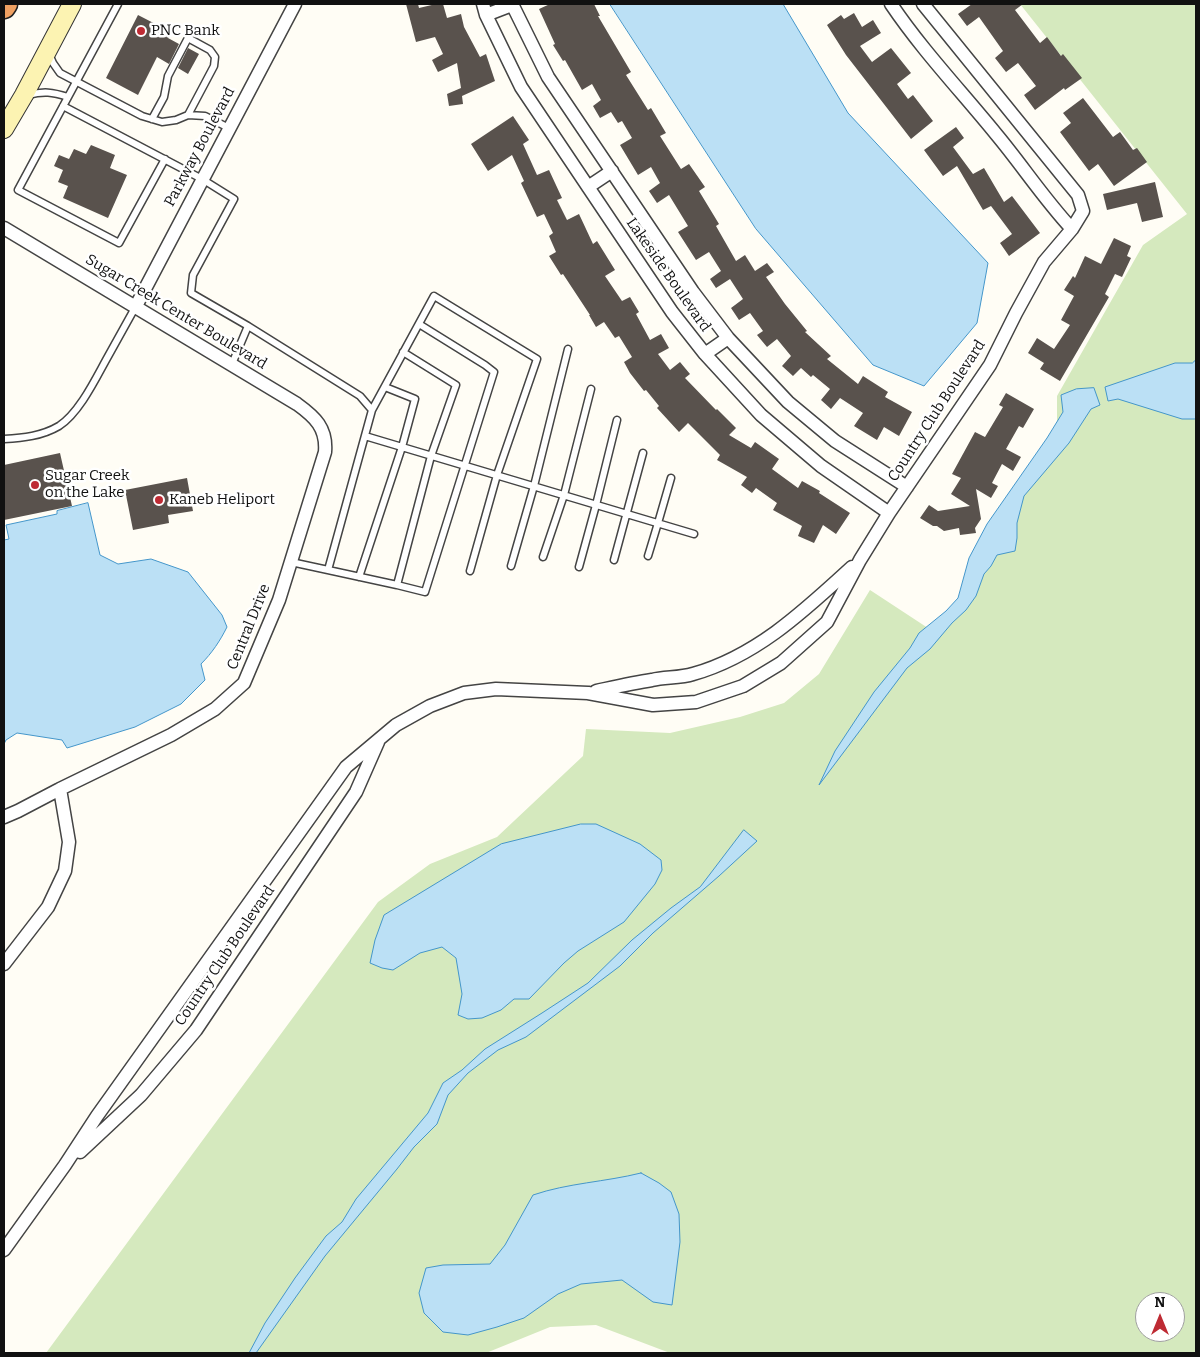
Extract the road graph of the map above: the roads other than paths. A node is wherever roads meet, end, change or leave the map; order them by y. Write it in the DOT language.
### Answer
graph roads {
  1 [pos="6,4"];
  2 [pos="72,4"];
  3 [pos="118,4"];
  4 [pos="295,4"];
  5 [pos="512,4"];
  6 [pos="892,4"];
  7 [pos="923,4"];
  8 [pos="4,7"];
  9 [pos="484,9"];
  10 [pos="48,50"];
  11 [pos="76,82"];
  12 [pos="24,95"];
  13 [pos="68,97"];
  14 [pos="63,106"];
  15 [pos="188,115"];
  16 [pos="152,118"];
  17 [pos="229,128"];
  18 [pos="4,129"];
  19 [pos="165,159"];
  20 [pos="612,171"];
  21 [pos="202,178"];
  22 [pos="588,187"];
  23 [pos="4,228"];
  24 [pos="1072,228"];
  25 [pos="136,306"];
  26 [pos="419,324"];
  27 [pos="248,326"];
  28 [pos="728,338"];
  29 [pos="568,349"];
  30 [pos="403,352"];
  31 [pos="705,354"];
  32 [pos="232,364"];
  33 [pos="384,387"];
  34 [pos="591,389"];
  35 [pos="372,410"];
  36 [pos="616,420"];
  37 [pos="324,433"];
  38 [pos="365,436"];
  39 [pos="4,438"];
  40 [pos="402,447"];
  41 [pos="643,453"];
  42 [pos="431,456"];
  43 [pos="465,466"];
  44 [pos="497,475"];
  45 [pos="671,478"];
  46 [pos="534,486"];
  47 [pos="907,487"];
  48 [pos="564,495"];
  49 [pos="596,505"];
  50 [pos="889,513"];
  51 [pos="627,514"];
  52 [pos="658,523"];
  53 [pos="694,534"];
  54 [pos="648,556"];
  55 [pos="544,557"];
  56 [pos="614,560"];
  57 [pos="860,560"];
  58 [pos="290,562"];
  59 [pos="511,566"];
  60 [pos="580,567"];
  61 [pos="328,570"];
  62 [pos="470,571"];
  63 [pos="359,577"];
  64 [pos="396,585"];
  65 [pos="588,693"];
  66 [pos="380,740"];
  67 [pos="60,789"];
  68 [pos="4,817"];
  69 [pos="4,964"];
  70 [pos="65,1165"];
  71 [pos="4,1250"];
  1 -- 8 [label="highway"];
  2 -- 10 [label="main road"];
  3 -- 11 [label="lane"];
  4 -- 17 [label="street, Parkway Boulevard"];
  5 -- 9 [label="street"];
  5 -- 20 [label="street, Lakeside Boulevard"];
  6 -- 24 [label="street"];
  7 -- 24 [label="street, Country Club Boulevard"];
  9 -- 22 [label="street, Lakeside Boulevard"];
  10 -- 11 [label="lane"];
  10 -- 12 [label="main road"];
  11 -- 13 [label="lane"];
  11 -- 16 [label="lane"];
  12 -- 13 [label="lane"];
  12 -- 18 [label="main road"];
  13 -- 14 [label="lane"];
  14 -- 19 [label="lane"];
  14 -- 19 [label="lane"];
  15 -- 16 [label="lane"];
  15 -- 16 [label="lane"];
  15 -- 17 [label="lane"];
  17 -- 21 [label="street, Parkway Boulevard"];
  19 -- 21 [label="lane"];
  20 -- 22 [label="street"];
  20 -- 28 [label="street, Lakeside Boulevard"];
  21 -- 25 [label="street, Parkway Boulevard"];
  21 -- 27 [label="lane"];
  22 -- 31 [label="street, Lakeside Boulevard"];
  23 -- 25 [label="street, Sugar Creek Center Boulevard"];
  24 -- 47 [label="street, Country Club Boulevard"];
  25 -- 32 [label="street, Sugar Creek Center Boulevard"];
  25 -- 39 [label="lane"];
  26 -- 30 [label="lane"];
  26 -- 43 [label="lane"];
  26 -- 44 [label="lane"];
  27 -- 32 [label="lane"];
  27 -- 35 [label="lane"];
  28 -- 31 [label="street"];
  28 -- 47 [label="street, Lakeside Boulevard"];
  29 -- 46 [label="lane"];
  30 -- 33 [label="lane"];
  30 -- 42 [label="lane"];
  31 -- 50 [label="street, Lakeside Boulevard"];
  32 -- 37 [label="street, Sugar Creek Center Boulevard"];
  33 -- 35 [label="lane"];
  33 -- 40 [label="lane"];
  34 -- 48 [label="lane"];
  35 -- 38 [label="lane"];
  36 -- 49 [label="lane"];
  37 -- 58 [label="street, Central Drive"];
  38 -- 40 [label="lane"];
  38 -- 61 [label="lane"];
  40 -- 42 [label="lane"];
  40 -- 63 [label="lane"];
  41 -- 51 [label="lane"];
  42 -- 43 [label="lane"];
  42 -- 64 [label="lane"];
  43 -- 44 [label="lane"];
  43 -- 64 [label="lane"];
  44 -- 46 [label="lane"];
  44 -- 62 [label="lane"];
  45 -- 52 [label="lane"];
  46 -- 48 [label="lane"];
  46 -- 59 [label="lane"];
  47 -- 50 [label="street, Country Club Boulevard"];
  48 -- 49 [label="lane"];
  48 -- 55 [label="lane"];
  49 -- 51 [label="lane"];
  49 -- 60 [label="lane"];
  50 -- 57 [label="street, Country Club Boulevard"];
  51 -- 52 [label="lane"];
  51 -- 56 [label="lane"];
  52 -- 53 [label="lane"];
  52 -- 54 [label="lane"];
  57 -- 65 [label="street, Country Club Boulevard"];
  57 -- 65 [label="street, Country Club Boulevard"];
  58 -- 61 [label="lane"];
  58 -- 67 [label="street, Central Drive"];
  61 -- 63 [label="lane"];
  63 -- 64 [label="lane"];
  65 -- 66 [label="street, Country Club Boulevard"];
  66 -- 70 [label="street, Country Club Boulevard"];
  66 -- 70 [label="street, Country Club Boulevard"];
  67 -- 68 [label="street, Central Drive"];
  67 -- 69 [label="street"];
  70 -- 71 [label="street, Country Club Boulevard"];
}
